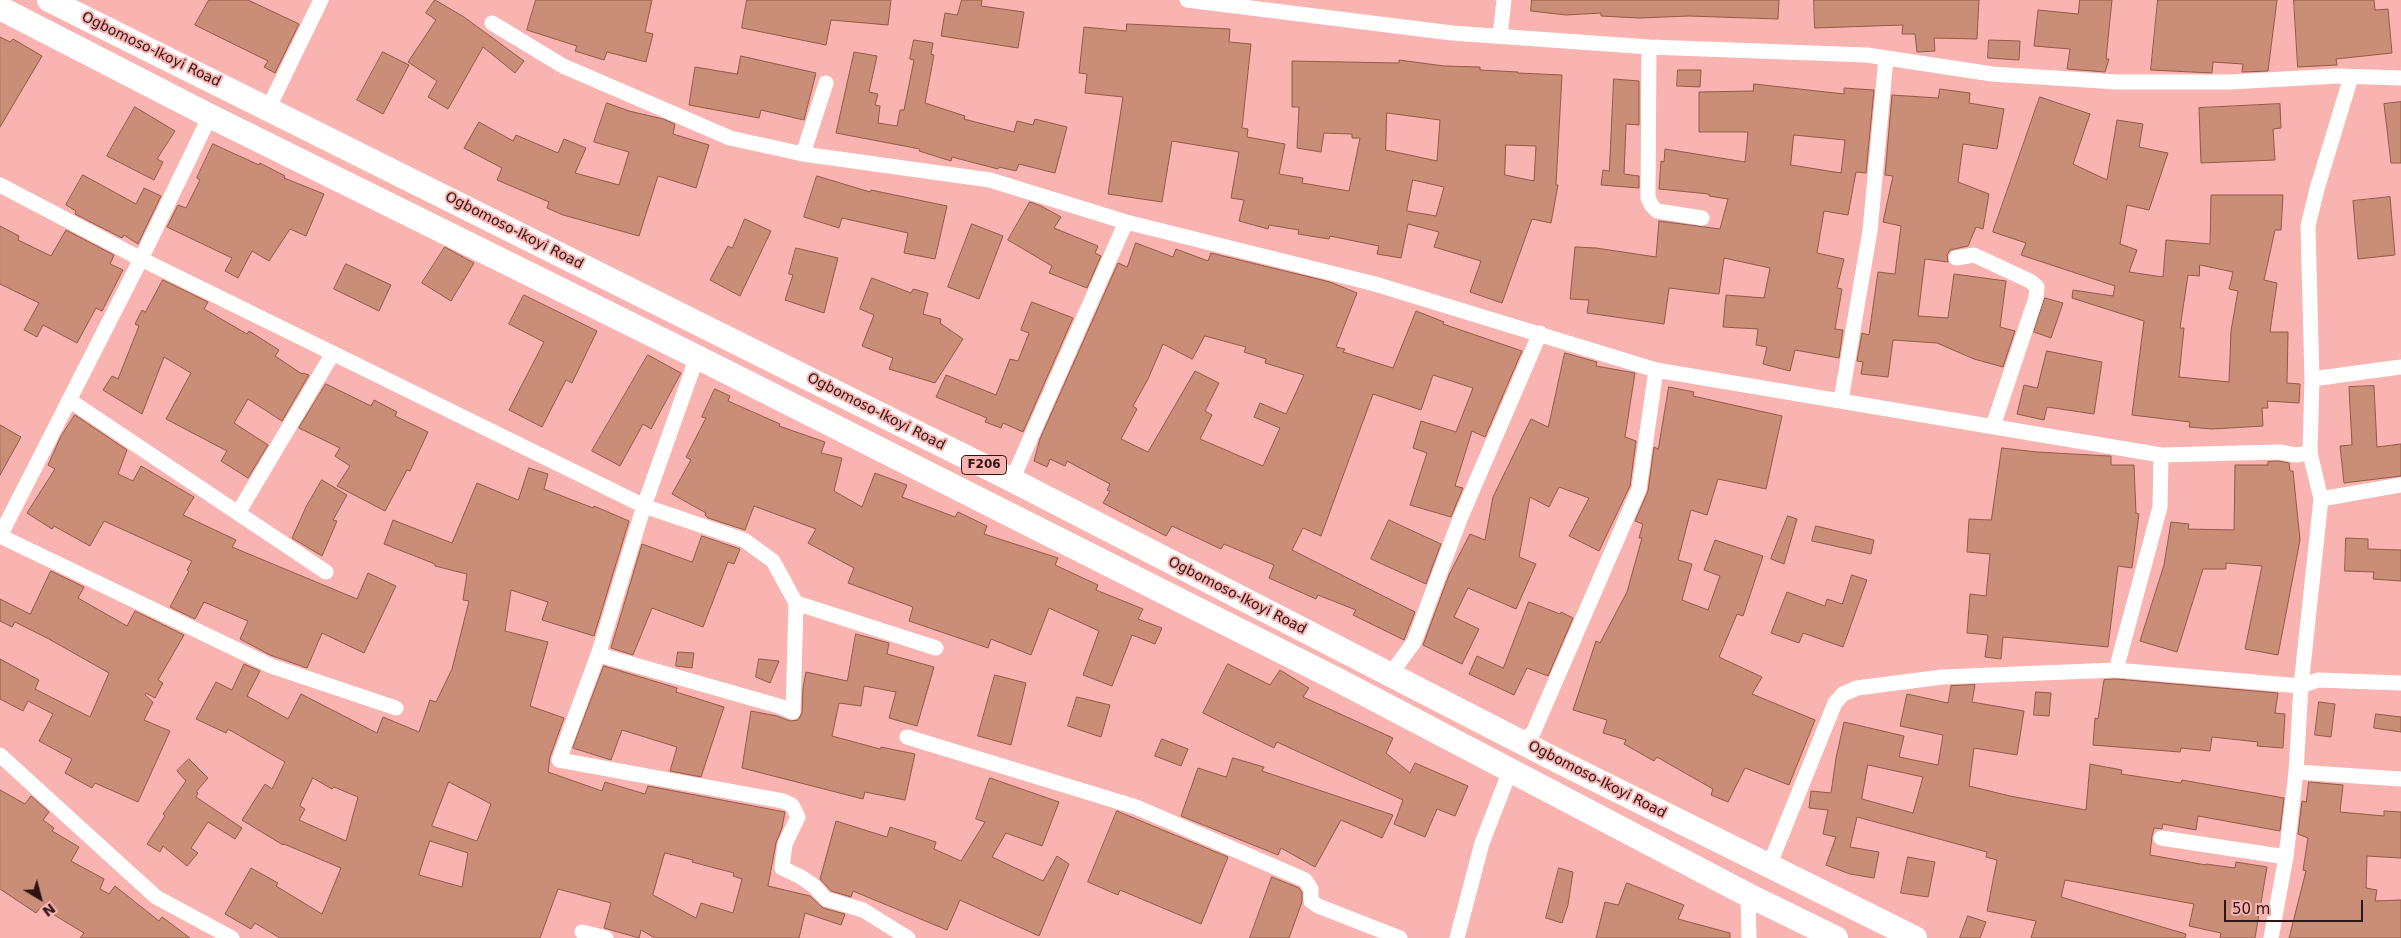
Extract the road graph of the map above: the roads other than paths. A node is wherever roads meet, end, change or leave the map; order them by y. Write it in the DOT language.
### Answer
graph roads {
  1 [pos="49,0"];
  2 [pos="321,0"];
  3 [pos="1186,0"];
  4 [pos="1504,0"];
  5 [pos="0,8"];
  6 [pos="492,23"];
  7 [pos="1500,36"];
  8 [pos="1649,48"];
  9 [pos="1886,58"];
  10 [pos="2351,77"];
  11 [pos="2401,78"];
  12 [pos="826,83"];
  13 [pos="268,109"];
  14 [pos="210,116"];
  15 [pos="803,154"];
  16 [pos="0,185"];
  17 [pos="1702,218"];
  18 [pos="1126,222"];
  19 [pos="1956,258"];
  20 [pos="141,259"];
  21 [pos="1540,333"];
  22 [pos="333,353"];
  23 [pos="697,357"];
  24 [pos="2401,367"];
  25 [pos="1656,370"];
  26 [pos="2312,379"];
  27 [pos="69,400"];
  28 [pos="1841,400"];
  29 [pos="1993,426"];
  30 [pos="2310,453"];
  31 [pos="2161,454"];
  32 [pos="1012,480"];
  33 [pos="2401,485"];
  34 [pos="2321,499"];
  35 [pos="644,506"];
  36 [pos="238,513"];
  37 [pos="0,536"];
  38 [pos="326,572"];
  39 [pos="796,603"];
  40 [pos="936,648"];
  41 [pos="599,652"];
  42 [pos="2116,670"];
  43 [pos="1390,675"];
  44 [pos="2401,683"];
  45 [pos="2301,686"];
  46 [pos="396,708"];
  47 [pos="907,737"];
  48 [pos="1520,742"];
  49 [pos="0,755"];
  50 [pos="1510,771"];
  51 [pos="2296,772"];
  52 [pos="2401,779"];
  53 [pos="2161,838"];
  54 [pos="2286,857"];
  55 [pos="1769,866"];
  56 [pos="1748,895"];
  57 [pos="582,932"];
  58 [pos="232,938"];
  59 [pos="606,938"];
  60 [pos="908,938"];
  61 [pos="1400,938"];
  62 [pos="1456,938"];
  63 [pos="1749,938"];
  64 [pos="1836,938"];
  65 [pos="1915,938"];
  66 [pos="2272,938"];
  1 -- 13 [label="main road, Ogbomoso-Ikoyi Road / F206"];
  2 -- 13 [label="street"];
  3 -- 7 [label="street"];
  4 -- 7 [label="street"];
  5 -- 14 [label="main road, Ogbomoso-Ikoyi Road / F206"];
  6 -- 15 [label="street"];
  7 -- 8 [label="street"];
  8 -- 9 [label="street"];
  8 -- 17 [label="street"];
  9 -- 10 [label="street"];
  9 -- 28 [label="street"];
  10 -- 11 [label="street"];
  10 -- 26 [label="street"];
  12 -- 15 [label="street"];
  13 -- 32 [label="main road, Ogbomoso-Ikoyi Road / F206"];
  14 -- 20 [label="street"];
  14 -- 23 [label="main road, Ogbomoso-Ikoyi Road / F206"];
  15 -- 18 [label="street"];
  16 -- 20 [label="street"];
  18 -- 21 [label="street"];
  18 -- 32 [label="street"];
  19 -- 29 [label="street"];
  20 -- 22 [label="street"];
  20 -- 27 [label="street"];
  21 -- 25 [label="street"];
  21 -- 43 [label="street"];
  22 -- 35 [label="street"];
  22 -- 36 [label="street"];
  23 -- 35 [label="street"];
  23 -- 50 [label="main road, Ogbomoso-Ikoyi Road / F206"];
  24 -- 26 [label="street"];
  25 -- 28 [label="street"];
  25 -- 48 [label="street"];
  26 -- 30 [label="street"];
  27 -- 36 [label="street"];
  27 -- 37 [label="street"];
  28 -- 29 [label="street"];
  29 -- 31 [label="street"];
  30 -- 31 [label="street"];
  30 -- 34 [label="street"];
  31 -- 42 [label="street"];
  32 -- 43 [label="main road, Ogbomoso-Ikoyi Road / F206"];
  33 -- 34 [label="street"];
  34 -- 45 [label="street"];
  35 -- 39 [label="street"];
  35 -- 41 [label="street"];
  36 -- 38 [label="street"];
  37 -- 46 [label="street"];
  39 -- 40 [label="street"];
  39 -- 41 [label="street"];
  41 -- 60 [label="street"];
  42 -- 45 [label="street"];
  42 -- 55 [label="street"];
  43 -- 48 [label="main road, Ogbomoso-Ikoyi Road / F206"];
  44 -- 45 [label="street"];
  45 -- 51 [label="street"];
  47 -- 61 [label="street"];
  48 -- 55 [label="main road, Ogbomoso-Ikoyi Road / F206"];
  49 -- 58 [label="street"];
  50 -- 56 [label="main road, Ogbomoso-Ikoyi Road / F206"];
  50 -- 62 [label="street"];
  51 -- 52 [label="street"];
  51 -- 54 [label="street"];
  53 -- 54 [label="street"];
  54 -- 66 [label="street"];
  55 -- 65 [label="main road, Ogbomoso-Ikoyi Road / F206"];
  56 -- 63 [label="street"];
  56 -- 64 [label="main road, Ogbomoso-Ikoyi Road / F206"];
  57 -- 59 [label="street"];
}
